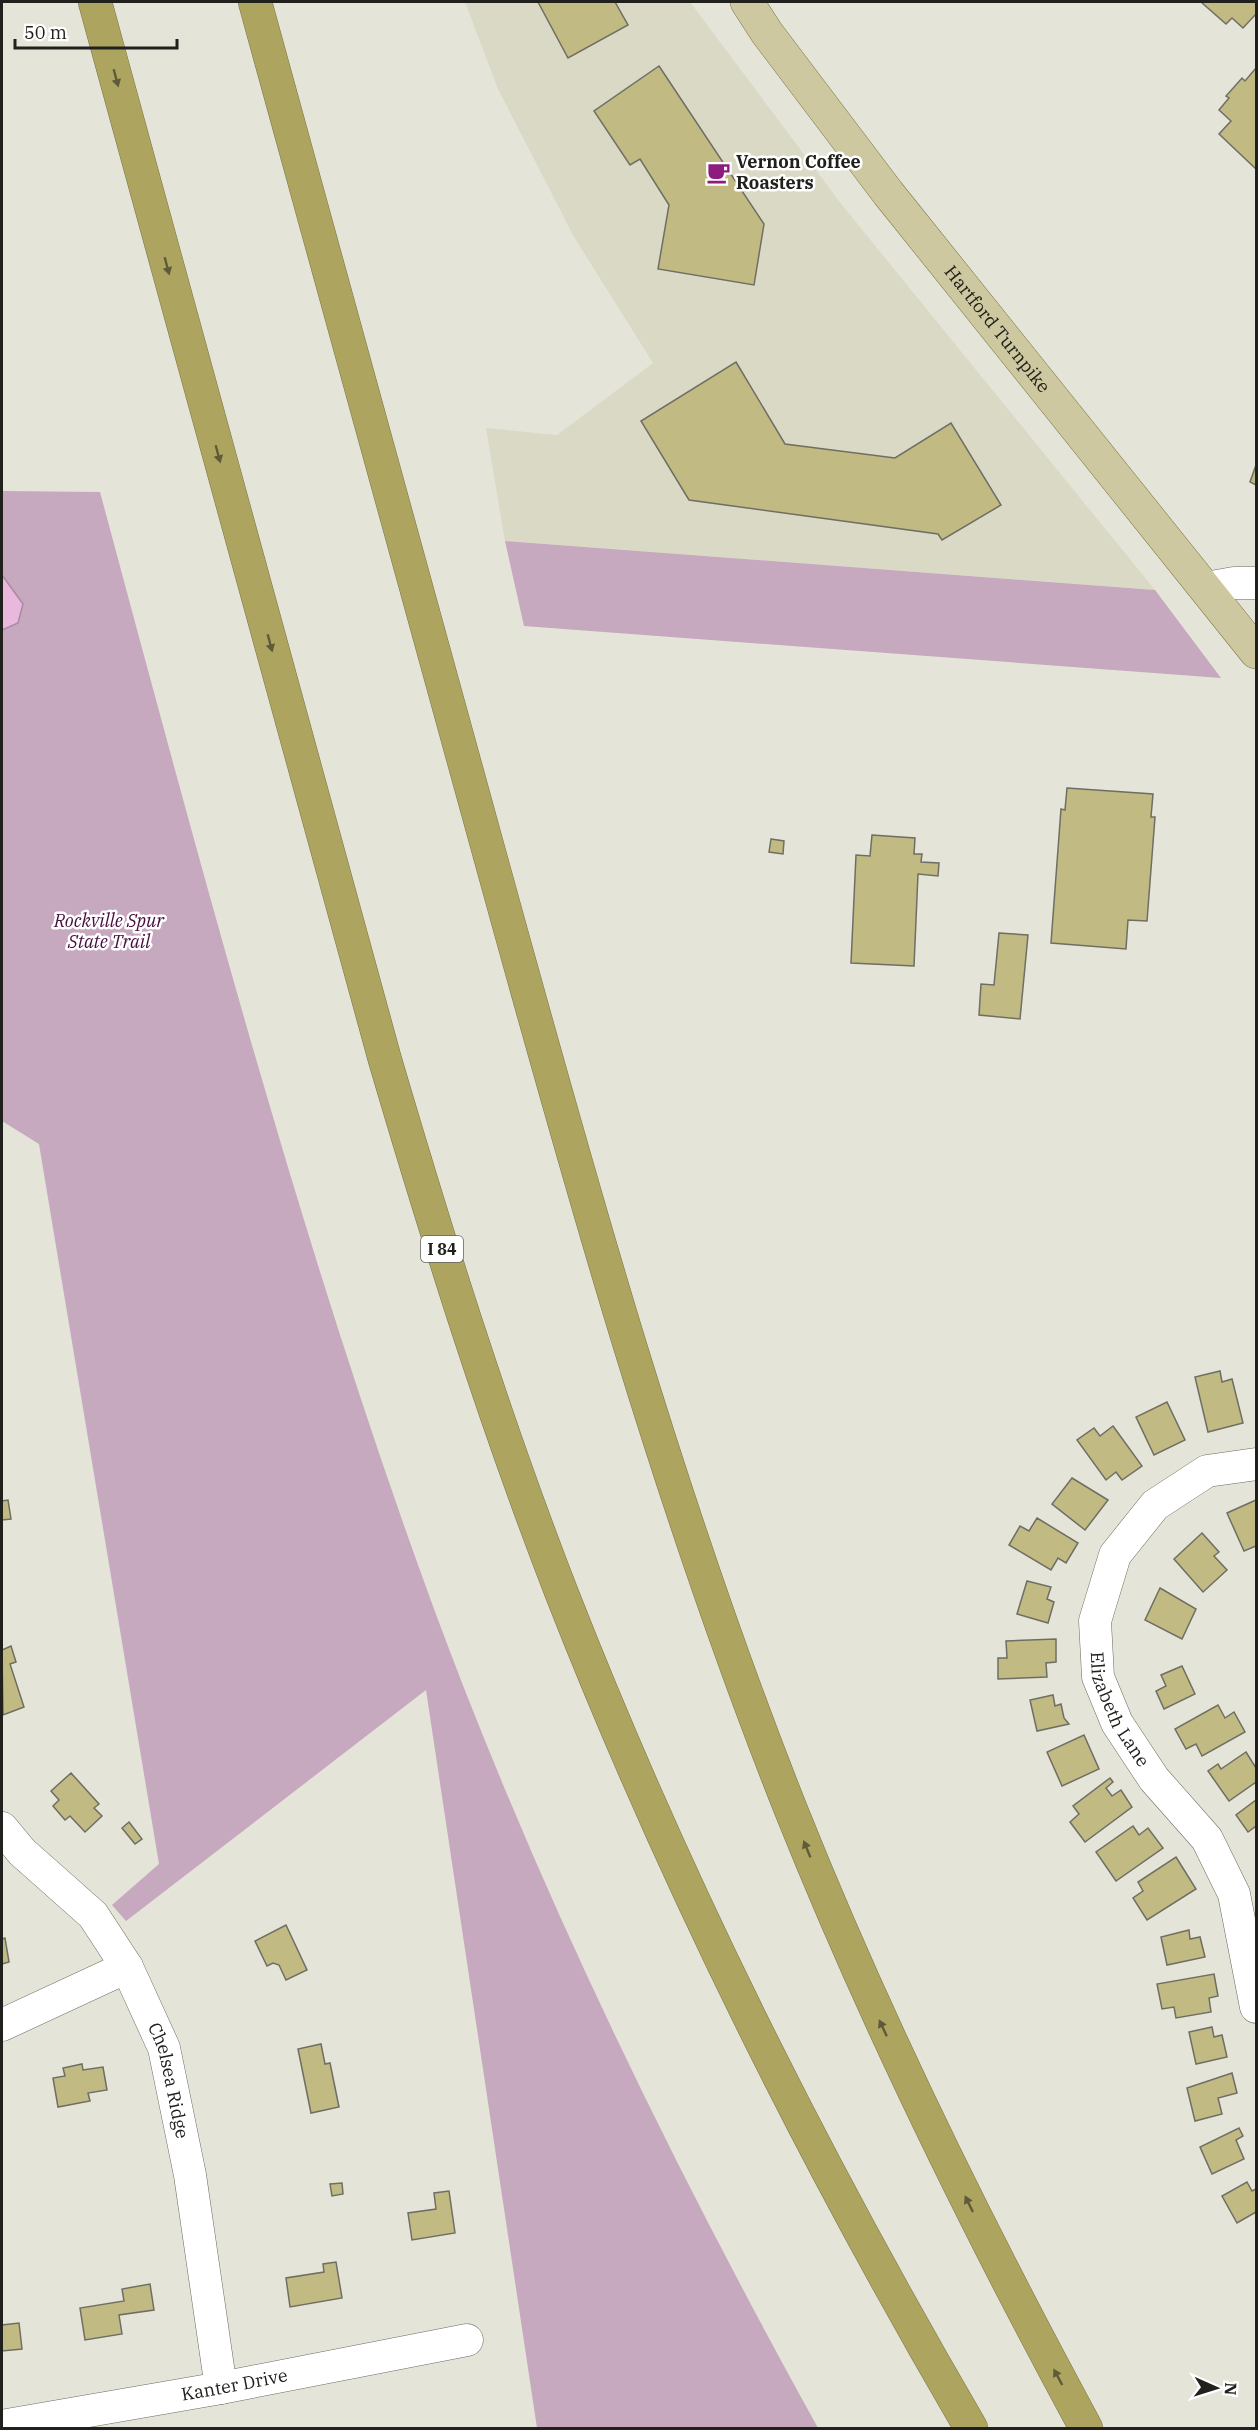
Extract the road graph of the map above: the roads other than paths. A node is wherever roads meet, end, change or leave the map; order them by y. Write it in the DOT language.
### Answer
graph roads {
  1 [pos="95,2"];
  2 [pos="255,2"];
  3 [pos="747,2"];
  4 [pos="1257,584"];
  5 [pos="1206,588"];
  6 [pos="1257,652"];
  7 [pos="1257,1464"];
  8 [pos="2,1828"];
  9 [pos="128,1967"];
  10 [pos="1257,2007"];
  11 [pos="2,2025"];
  12 [pos="467,2340"];
  13 [pos="221,2388"];
  14 [pos="2,2426"];
  15 [pos="971,2428"];
  16 [pos="1086,2428"];
  1 -- 15 [label="highway, I 84, one-way"];
  16 -- 2 [label="highway, one-way"];
  3 -- 5 [label="main road, Hartford Turnpike"];
  4 -- 5 [label="street"];
  5 -- 6 [label="main road, Hartford Turnpike"];
  7 -- 10 [label="street, Elizabeth Lane"];
  8 -- 9 [label="street, Chelsea Ridge"];
  9 -- 11 [label="street"];
  9 -- 13 [label="street, Chelsea Ridge"];
  12 -- 13 [label="street, Kanter Drive"];
  13 -- 14 [label="street, Kanter Drive"];
}
